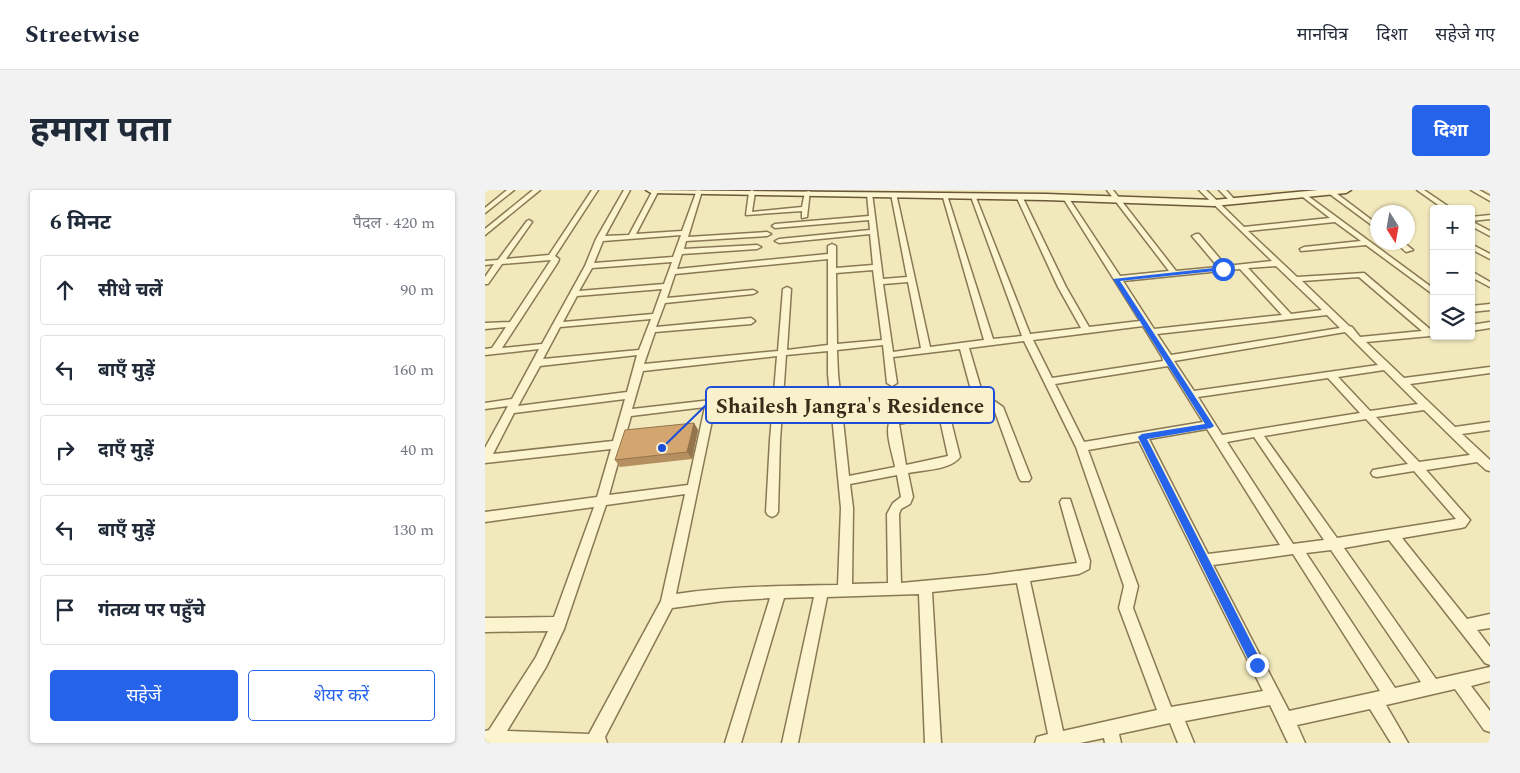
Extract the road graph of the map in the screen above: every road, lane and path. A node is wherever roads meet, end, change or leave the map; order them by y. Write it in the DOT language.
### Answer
graph roads {
  1 [pos="511,190"];
  2 [pos="537,190"];
  3 [pos="595,190"];
  4 [pos="627,190"];
  5 [pos="651,190"];
  6 [pos="656,190"];
  7 [pos="695,190"];
  8 [pos="1110,190"];
  9 [pos="1202,190"];
  10 [pos="1222,190"];
  11 [pos="1345,190"];
  12 [pos="1420,190"];
  13 [pos="1474,190"];
  14 [pos="726,191"];
  15 [pos="756,191"];
  16 [pos="790,191"];
  17 [pos="1315,191"];
  18 [pos="808,192"];
  19 [pos="829,192"];
  20 [pos="1329,192"];
  21 [pos="888,193"];
  22 [pos="955,193"];
  23 [pos="870,194"];
  24 [pos="1015,194"];
  25 [pos="1302,194"];
  26 [pos="944,195"];
  27 [pos="1062,195"];
  28 [pos="972,196"];
  29 [pos="1117,199"];
  30 [pos="1490,199"];
  31 [pos="1233,202"];
  32 [pos="1214,203"];
  33 [pos="1443,205"];
  34 [pos="486,209"];
  35 [pos="805,209"];
  36 [pos="1490,217"];
  37 [pos="872,218"];
  38 [pos="1475,219"];
  39 [pos="1335,220"];
  40 [pos="529,222"];
  41 [pos="1370,222"];
  42 [pos="803,224"];
  43 [pos="1475,225"];
  44 [pos="775,226"];
  45 [pos="1480,228"];
  46 [pos="1243,229"];
  47 [pos="1475,229"];
  48 [pos="874,232"];
  49 [pos="485,233"];
  50 [pos="767,234"];
  51 [pos="1490,234"];
  52 [pos="684,236"];
  53 [pos="1196,236"];
  54 [pos="631,237"];
  55 [pos="600,239"];
  56 [pos="779,241"];
  57 [pos="1367,243"];
  58 [pos="832,246"];
  59 [pos="757,247"];
  60 [pos="1475,248"];
  61 [pos="1304,250"];
  62 [pos="678,256"];
  63 [pos="832,256"];
  64 [pos="551,257"];
  65 [pos="1490,257"];
  66 [pos="500,262"];
  67 [pos="485,263"];
  68 [pos="1279,263"];
  69 [pos="589,266"];
  70 [pos="877,267"];
  71 [pos="1243,267"];
  72 [pos="1223,269"];
  73 [pos="832,271"];
  74 [pos="672,272"];
  75 [pos="1174,274"];
  76 [pos="1475,275"];
  77 [pos="911,279"];
  78 [pos="1116,279"];
  79 [pos="1297,280"];
  80 [pos="485,282"];
  81 [pos="879,282"];
  82 [pos="667,286"];
  83 [pos="1490,286"];
  84 [pos="787,289"];
  85 [pos="1430,290"];
  86 [pos="753,292"];
  87 [pos="574,294"];
  88 [pos="661,301"];
  89 [pos="1490,307"];
  90 [pos="1475,309"];
  91 [pos="1329,312"];
  92 [pos="655,316"];
  93 [pos="1289,316"];
  94 [pos="751,321"];
  95 [pos="1144,322"];
  96 [pos="513,324"];
  97 [pos="557,325"];
  98 [pos="485,326"];
  99 [pos="1489,326"];
  100 [pos="1475,328"];
  101 [pos="651,330"];
  102 [pos="1086,330"];
  103 [pos="1349,330"];
  104 [pos="1430,331"];
  105 [pos="1150,332"];
  106 [pos="1430,333"];
  107 [pos="1027,337"];
  108 [pos="1359,340"];
  109 [pos="886,342"];
  110 [pos="989,342"];
  111 [pos="964,345"];
  112 [pos="545,346"];
  113 [pos="833,348"];
  114 [pos="926,350"];
  115 [pos="489,352"];
  116 [pos="643,352"];
  117 [pos="782,353"];
  118 [pos="888,354"];
  119 [pos="1167,361"];
  120 [pos="536,363"];
  121 [pos="1386,367"];
  122 [pos="639,368"];
  123 [pos="1490,370"];
  124 [pos="1331,376"];
  125 [pos="1049,382"];
  126 [pos="1401,382"];
  127 [pos="892,383"];
  128 [pos="631,395"];
  129 [pos="1190,395"];
  130 [pos="738,400"];
  131 [pos="711,403"];
  132 [pos="980,403"];
  133 [pos="485,406"];
  134 [pos="513,406"];
  135 [pos="1427,406"];
  136 [pos="943,410"];
  137 [pos="627,413"];
  138 [pos="1369,416"];
  139 [pos="1211,426"];
  140 [pos="1490,426"];
  141 [pos="1453,431"];
  142 [pos="1257,433"];
  143 [pos="1142,437"];
  144 [pos="1219,439"];
  145 [pos="489,443"];
  146 [pos="619,444"];
  147 [pos="1081,447"];
  148 [pos="1481,457"];
  149 [pos="485,458"];
  150 [pos="1490,467"];
  151 [pos="1418,468"];
  152 [pos="901,470"];
  153 [pos="1377,473"];
  154 [pos="1025,478"];
  155 [pos="845,480"];
  156 [pos="691,489"];
  157 [pos="602,501"];
  158 [pos="1066,502"];
  159 [pos="772,512"];
  160 [pos="485,517"];
  161 [pos="1391,534"];
  162 [pos="1333,544"];
  163 [pos="1292,549"];
  164 [pos="1205,560"];
  165 [pos="1022,576"];
  166 [pos="925,587"];
  167 [pos="895,589"];
  168 [pos="822,590"];
  169 [pos="845,590"];
  170 [pos="779,591"];
  171 [pos="668,602"];
  172 [pos="1490,621"];
  173 [pos="559,624"];
  174 [pos="485,625"];
  175 [pos="1465,626"];
  176 [pos="1490,658"];
  177 [pos="1490,674"];
  178 [pos="1458,681"];
  179 [pos="1433,687"];
  180 [pos="1273,697"];
  181 [pos="1392,697"];
  182 [pos="1374,701"];
  183 [pos="1171,716"];
  184 [pos="1286,720"];
  185 [pos="1490,724"];
  186 [pos="1111,736"];
  187 [pos="489,739"];
  188 [pos="1053,742"];
  189 [pos="593,743"];
  190 [pos="599,743"];
  191 [pos="733,743"];
  192 [pos="790,743"];
  193 [pos="933,743"];
  194 [pos="1186,743"];
  195 [pos="1297,743"];
  196 [pos="1401,743"];
  1 -- 34 [label="street"];
  2 -- 49 [label="street"];
  3 -- 64 [label="street"];
  4 -- 55 [label="street"];
  5 -- 6 [label="street"];
  6 -- 7 [label="street"];
  6 -- 54 [label="street"];
  7 -- 14 [label="street"];
  7 -- 52 [label="street"];
  8 -- 29 [label="street"];
  9 -- 32 [label="street"];
  10 -- 31 [label="street"];
  11 -- 20 [label="street"];
  12 -- 33 [label="street"];
  13 -- 30 [label="street"];
  14 -- 15 [label="street"];
  15 -- 16 [label="street"];
  15 -- 35 [label="street"];
  16 -- 18 [label="street"];
  17 -- 20 [label="street"];
  17 -- 25 [label="street"];
  18 -- 19 [label="street"];
  18 -- 35 [label="street"];
  19 -- 23 [label="street"];
  20 -- 41 [label="street"];
  21 -- 23 [label="street"];
  21 -- 26 [label="street"];
  21 -- 77 [label="street"];
  22 -- 26 [label="street"];
  22 -- 28 [label="street"];
  23 -- 37 [label="street"];
  24 -- 27 [label="street"];
  24 -- 28 [label="street"];
  24 -- 102 [label="street"];
  25 -- 31 [label="street"];
  25 -- 39 [label="street"];
  26 -- 110 [label="street"];
  27 -- 29 [label="street"];
  27 -- 78 [label="street"];
  28 -- 107 [label="street"];
  29 -- 32 [label="street"];
  29 -- 75 [label="street"];
  31 -- 32 [label="street"];
  32 -- 46 [label="street"];
  35 -- 42 [label="street"];
  36 -- 38 [label="street"];
  37 -- 42 [label="street"];
  37 -- 48 [label="street"];
  39 -- 46 [label="street"];
  39 -- 57 [label="street"];
  40 -- 66 [label="street"];
  42 -- 44 [label="street"];
  43 -- 45 [label="street"];
  45 -- 47 [label="street"];
  45 -- 51 [label="street"];
  46 -- 68 [label="street"];
  48 -- 56 [label="street"];
  48 -- 70 [label="street"];
  50 -- 52 [label="street"];
  52 -- 54 [label="street"];
  52 -- 62 [label="street"];
  53 -- 72 [label="street"];
  54 -- 55 [label="street"];
  55 -- 69 [label="street"];
  57 -- 61 [label="street"];
  57 -- 85 [label="street"];
  58 -- 63 [label="street"];
  59 -- 62 [label="street"];
  60 -- 65 [label="street"];
  62 -- 69 [label="street"];
  62 -- 74 [label="street"];
  63 -- 73 [label="street"];
  63 -- 74 [label="street"];
  64 -- 66 [label="street"];
  64 -- 96 [label="street"];
  66 -- 67 [label="street"];
  66 -- 80 [label="street"];
  68 -- 71 [label="street"];
  68 -- 79 [label="street"];
  69 -- 87 [label="street"];
  70 -- 73 [label="street"];
  70 -- 81 [label="street"];
  71 -- 72 [label="street"];
  71 -- 93 [label="street"];
  72 -- 75 [label="street"];
  73 -- 113 [label="street"];
  74 -- 82 [label="street"];
  75 -- 78 [label="street"];
  76 -- 83 [label="street"];
  77 -- 81 [label="street"];
  77 -- 114 [label="street"];
  78 -- 95 [label="street"];
  79 -- 91 [label="street"];
  79 -- 104 [label="street"];
  81 -- 109 [label="street"];
  82 -- 87 [label="street"];
  82 -- 88 [label="street"];
  84 -- 117 [label="street"];
  86 -- 88 [label="street"];
  87 -- 97 [label="street"];
  88 -- 92 [label="street"];
  89 -- 90 [label="street"];
  91 -- 93 [label="street"];
  91 -- 103 [label="street"];
  92 -- 97 [label="street"];
  92 -- 101 [label="street"];
  93 -- 105 [label="street"];
  94 -- 101 [label="street"];
  95 -- 102 [label="street"];
  95 -- 105 [label="street"];
  96 -- 98 [label="street"];
  96 -- 115 [label="street"];
  97 -- 112 [label="street"];
  99 -- 100 [label="street"];
  101 -- 116 [label="street"];
  102 -- 107 [label="street"];
  103 -- 108 [label="street"];
  103 -- 119 [label="street"];
  105 -- 119 [label="street"];
  106 -- 108 [label="street"];
  107 -- 110 [label="street"];
  107 -- 125 [label="street"];
  108 -- 121 [label="street"];
  109 -- 113 [label="street"];
  109 -- 118 [label="street"];
  110 -- 111 [label="street"];
  111 -- 114 [label="street"];
  111 -- 132 [label="street"];
  112 -- 115 [label="street"];
  112 -- 120 [label="street"];
  113 -- 117 [label="street"];
  113 -- 155 [label="street"];
  114 -- 118 [label="street"];
  116 -- 120 [label="street"];
  116 -- 122 [label="street"];
  117 -- 122 [label="street"];
  117 -- 159 [label="street"];
  118 -- 127 [label="street"];
  119 -- 125 [label="street"];
  119 -- 129 [label="street"];
  120 -- 134 [label="street"];
  121 -- 124 [label="street"];
  121 -- 126 [label="street"];
  122 -- 128 [label="street"];
  123 -- 126 [label="street"];
  124 -- 129 [label="street"];
  124 -- 138 [label="street"];
  125 -- 147 [label="street"];
  126 -- 135 [label="street"];
  128 -- 134 [label="street"];
  128 -- 137 [label="street"];
  129 -- 139 [label="street"];
  130 -- 131 [label="street"];
  131 -- 137 [label="street"];
  131 -- 156 [label="street"];
  132 -- 136 [label="street"];
  132 -- 154 [label="street"];
  133 -- 134 [label="street"];
  134 -- 145 [label="street"];
  135 -- 138 [label="street"];
  135 -- 141 [label="street"];
  136 -- 152 [label="street"];
  136 -- 152 [label="street"];
  137 -- 146 [label="street"];
  138 -- 142 [label="street"];
  138 -- 151 [label="street"];
  139 -- 143 [label="street"];
  139 -- 144 [label="street"];
  140 -- 141 [label="street"];
  141 -- 148 [label="street"];
  142 -- 144 [label="street"];
  142 -- 162 [label="street"];
  143 -- 147 [label="street"];
  143 -- 164 [label="street"];
  144 -- 163 [label="street"];
  145 -- 149 [label="street"];
  146 -- 149 [label="street"];
  146 -- 157 [label="street"];
  147 -- 183 [label="street"];
  148 -- 150 [label="street"];
  148 -- 151 [label="street"];
  151 -- 153 [label="street"];
  151 -- 161 [label="street"];
  152 -- 155 [label="street"];
  152 -- 167 [label="street"];
  155 -- 169 [label="street"];
  156 -- 157 [label="street"];
  156 -- 171 [label="street"];
  157 -- 160 [label="street"];
  157 -- 173 [label="street"];
  158 -- 165 [label="street"];
  161 -- 162 [label="street"];
  161 -- 175 [label="street"];
  162 -- 163 [label="street"];
  162 -- 179 [label="street"];
  163 -- 164 [label="street"];
  163 -- 181 [label="street"];
  164 -- 180 [label="street"];
  165 -- 166 [label="street"];
  165 -- 188 [label="street"];
  166 -- 167 [label="street"];
  166 -- 193 [label="street"];
  167 -- 169 [label="street"];
  168 -- 169 [label="street"];
  168 -- 170 [label="street"];
  168 -- 192 [label="street"];
  170 -- 171 [label="street"];
  170 -- 191 [label="street"];
  171 -- 189 [label="street"];
  172 -- 175 [label="street"];
  173 -- 174 [label="street"];
  173 -- 187 [label="street"];
  175 -- 176 [label="street"];
  177 -- 178 [label="street"];
  178 -- 179 [label="street"];
  178 -- 185 [label="street"];
  179 -- 181 [label="street"];
  180 -- 183 [label="street"];
  180 -- 184 [label="street"];
  181 -- 182 [label="street"];
  182 -- 184 [label="street"];
  182 -- 196 [label="street"];
  183 -- 186 [label="street"];
  183 -- 194 [label="street"];
  184 -- 195 [label="street"];
  186 -- 188 [label="street"];
  187 -- 189 [label="street"];
  189 -- 190 [label="street"];
}
